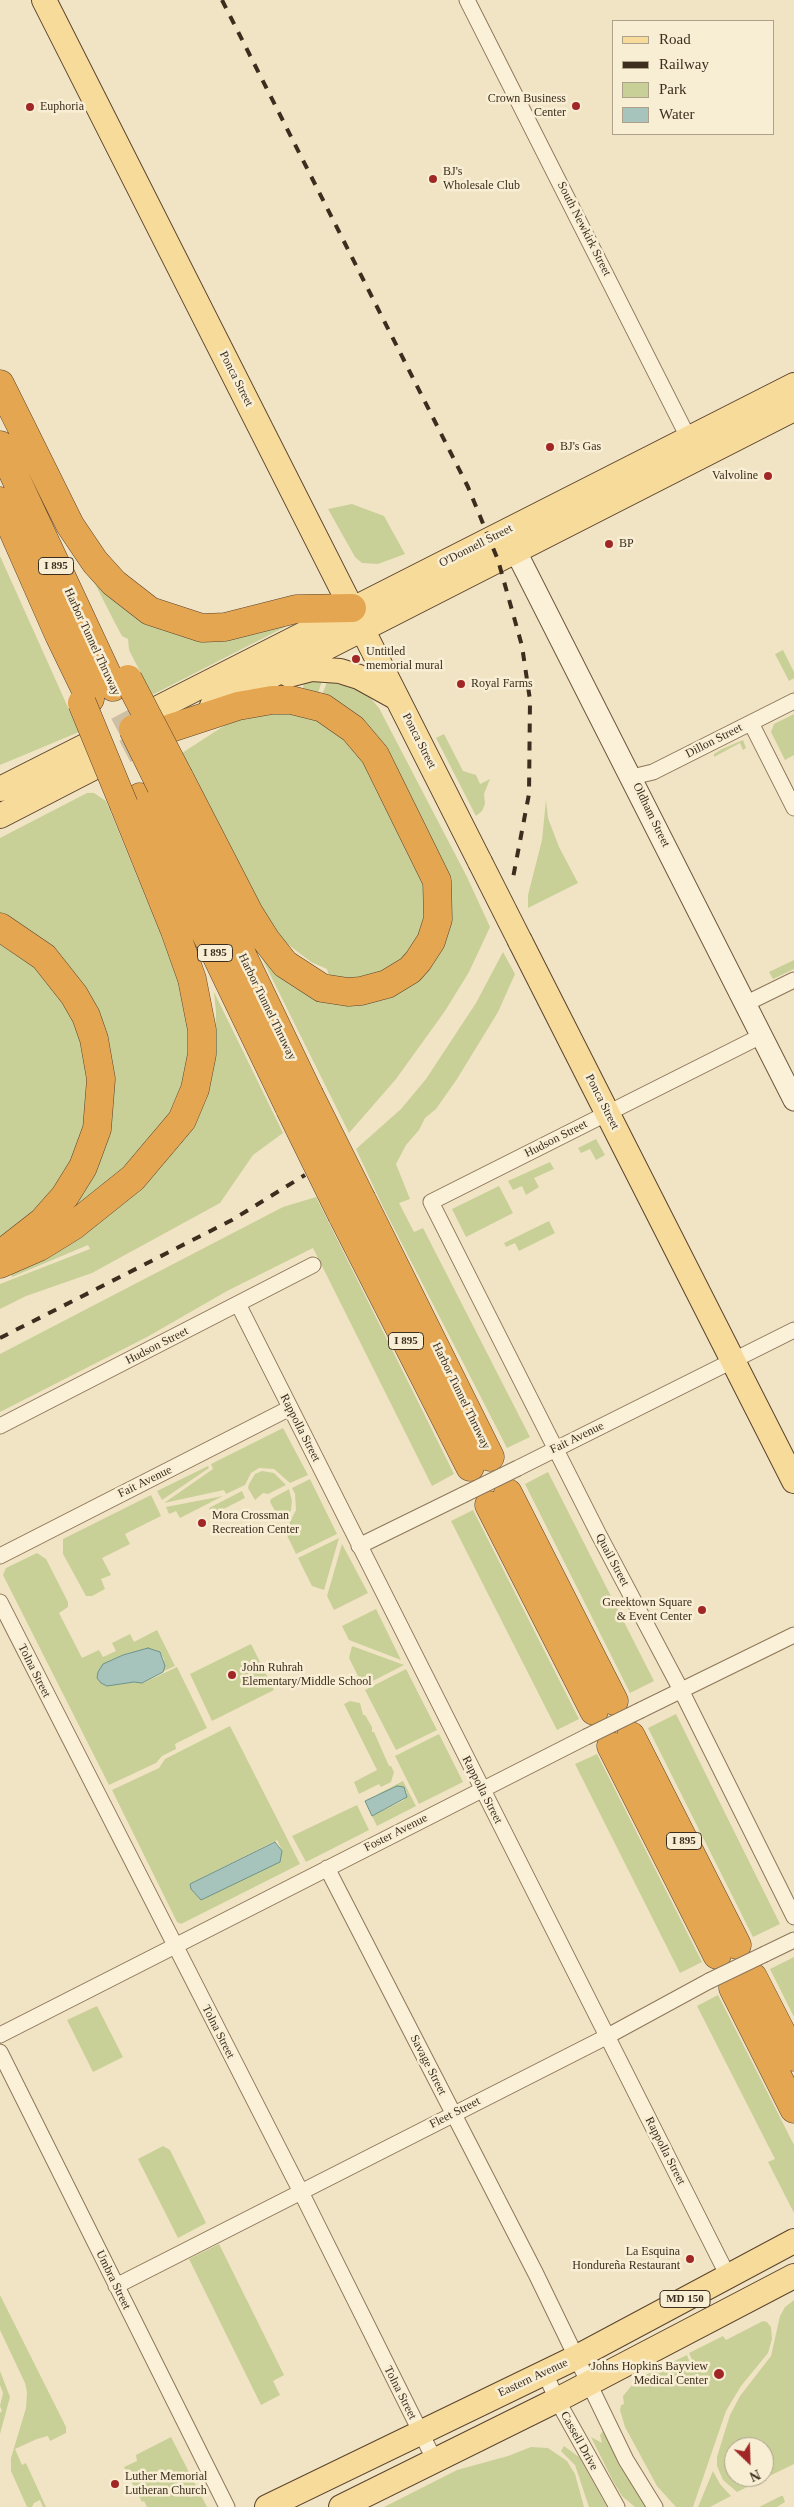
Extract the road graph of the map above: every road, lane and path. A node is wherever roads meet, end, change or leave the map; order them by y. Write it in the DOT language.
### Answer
graph roads {
  1 [pos="44,0"];
  2 [pos="467,0"];
  3 [pos="0,384"];
  4 [pos="794,385"];
  5 [pos="794,409"];
  6 [pos="0,445"];
  7 [pos="694,448"];
  8 [pos="10,496"];
  9 [pos="511,541"];
  10 [pos="358,618"];
  11 [pos="258,683"];
  12 [pos="103,692"];
  13 [pos="397,698"];
  14 [pos="794,701"];
  15 [pos="166,721"];
  16 [pos="751,723"];
  17 [pos="85,746"];
  18 [pos="45,766"];
  19 [pos="93,768"];
  20 [pos="632,777"];
  21 [pos="0,782"];
  22 [pos="0,789"];
  23 [pos="151,791"];
  24 [pos="794,808"];
  25 [pos="0,816"];
  26 [pos="0,927"];
  27 [pos="794,980"];
  28 [pos="745,1004"];
  29 [pos="761,1036"];
  30 [pos="794,1100"];
  31 [pos="608,1113"];
  32 [pos="432,1202"];
  33 [pos="0,1252"];
  34 [pos="0,1264"];
  35 [pos="313,1264"];
  36 [pos="238,1304"];
  37 [pos="794,1330"];
  38 [pos="732,1361"];
  39 [pos="290,1408"];
  40 [pos="0,1426"];
  41 [pos="555,1449"];
  42 [pos="480,1462"];
  43 [pos="794,1481"];
  44 [pos="505,1489"];
  45 [pos="359,1546"];
  46 [pos="0,1556"];
  47 [pos="0,1602"];
  48 [pos="794,1635"];
  49 [pos="681,1690"];
  50 [pos="598,1717"];
  51 [pos="621,1741"];
  52 [pos="481,1789"];
  53 [pos="327,1868"];
  54 [pos="794,1917"];
  55 [pos="794,1940"];
  56 [pos="174,1946"];
  57 [pos="727,1950"];
  58 [pos="740,1975"];
  59 [pos="0,2036"];
  60 [pos="606,2037"];
  61 [pos="0,2052"];
  62 [pos="794,2058"];
  63 [pos="794,2109"];
  64 [pos="453,2115"];
  65 [pos="301,2192"];
  66 [pos="794,2241"];
  67 [pos="728,2276"];
  68 [pos="794,2276"];
  69 [pos="116,2286"];
  70 [pos="574,2350"];
  71 [pos="545,2372"];
  72 [pos="590,2383"];
  73 [pos="557,2400"];
  74 [pos="420,2432"];
  75 [pos="435,2461"];
  76 [pos="227,2507"];
  77 [pos="267,2507"];
  78 [pos="341,2507"];
  79 [pos="617,2507"];
  80 [pos="655,2507"];
  1 -- 10 [label="main road, Ponca Street"];
  2 -- 7 [label="street, South Newkirk Street"];
  3 -- 10 [label="highway"];
  4 -- 7 [label="main road, O'Donnell Street"];
  5 -- 7 [label="main road, O'Donnell Street"];
  6 -- 8 [label="highway, Harbor Tunnel Thruway / I 895"];
  7 -- 9 [label="main road, O'Donnell Street"];
  8 -- 12 [label="highway"];
  8 -- 12 [label="highway, Harbor Tunnel Thruway / I 895"];
  9 -- 10 [label="main road, O'Donnell Street"];
  9 -- 20 [label="street, Oldham Street"];
  10 -- 11 [label="main road, O'Donnell Street"];
  10 -- 13 [label="main road, Ponca Street"];
  10 -- 15 [label="main road, O'Donnell Street"];
  11 -- 13 [label="main road"];
  11 -- 15 [label="main road, O'Donnell Street"];
  12 -- 23 [label="highway, bridge"];
  12 -- 23 [label="highway, bridge"];
  13 -- 31 [label="main road, Ponca Street, bridge"];
  14 -- 16 [label="street, Dillon Street"];
  15 -- 23 [label="highway"];
  16 -- 20 [label="street, Dillon Street"];
  16 -- 24 [label="street"];
  17 -- 18 [label="main road"];
  18 -- 21 [label="main road"];
  18 -- 22 [label="main road"];
  19 -- 25 [label="main road"];
  20 -- 28 [label="street, Oldham Street"];
  23 -- 34 [label="highway"];
  23 -- 42 [label="highway, Harbor Tunnel Thruway / I 895, bridge"];
  26 -- 33 [label="highway"];
  27 -- 28 [label="street"];
  28 -- 29 [label="street, Oldham Street"];
  29 -- 30 [label="street, Oldham Street"];
  29 -- 31 [label="street, Hudson Street"];
  31 -- 32 [label="street, Hudson Street"];
  31 -- 38 [label="main road, Ponca Street"];
  32 -- 41 [label="street, Quail Street"];
  35 -- 36 [label="street, Hudson Street"];
  36 -- 39 [label="street, Rappolla Street"];
  36 -- 40 [label="street, Hudson Street"];
  37 -- 38 [label="street, Fait Avenue"];
  38 -- 41 [label="street, Fait Avenue"];
  38 -- 43 [label="main road, Ponca Street"];
  39 -- 45 [label="street, Rappolla Street"];
  39 -- 46 [label="street, Fait Avenue"];
  41 -- 44 [label="street, Fait Avenue"];
  41 -- 49 [label="street, Quail Street"];
  44 -- 45 [label="street, Fait Avenue, bridge"];
  44 -- 50 [label="highway"];
  45 -- 52 [label="street, Rappolla Street"];
  47 -- 56 [label="street, Tolna Street"];
  48 -- 49 [label="street, Foster Avenue"];
  49 -- 50 [label="street, Foster Avenue, bridge"];
  49 -- 54 [label="street, Quail Street"];
  50 -- 52 [label="street, Foster Avenue"];
  51 -- 57 [label="highway, I 895"];
  52 -- 53 [label="street, Foster Avenue"];
  52 -- 60 [label="street, Rappolla Street"];
  53 -- 56 [label="street, Foster Avenue"];
  53 -- 64 [label="street, Savage Street"];
  55 -- 58 [label="street, Fleet Street"];
  56 -- 59 [label="street, Foster Avenue"];
  56 -- 65 [label="street, Tolna Street"];
  58 -- 60 [label="street, Fleet Street"];
  58 -- 62 [label="highway"];
  58 -- 63 [label="highway"];
  60 -- 64 [label="street, Fleet Street"];
  60 -- 67 [label="street, Rappolla Street"];
  61 -- 69 [label="street, Umbra Street"];
  64 -- 65 [label="street, Fleet Street"];
  64 -- 70 [label="street, Savage Street"];
  65 -- 69 [label="street, Fleet Street"];
  65 -- 74 [label="street, Tolna Street"];
  66 -- 67 [label="main road, Eastern Avenue / MD 150"];
  67 -- 70 [label="main road, Eastern Avenue / MD 150"];
  68 -- 72 [label="main road, MD 150"];
  69 -- 76 [label="street, Umbra Street"];
  70 -- 71 [label="main road, Eastern Avenue / MD 150"];
  70 -- 72 [label="street, Savage Street"];
  71 -- 73 [label="street, Cassell Drive"];
  71 -- 74 [label="main road, Eastern Avenue / MD 150"];
  72 -- 73 [label="main road, MD 150"];
  72 -- 80 [label="street"];
  73 -- 75 [label="main road, MD 150"];
  73 -- 79 [label="street, Cassell Drive"];
  74 -- 75 [label="street, Tolna Street"];
  74 -- 77 [label="main road, Eastern Avenue / MD 150"];
  75 -- 78 [label="main road, MD 150"];
}
